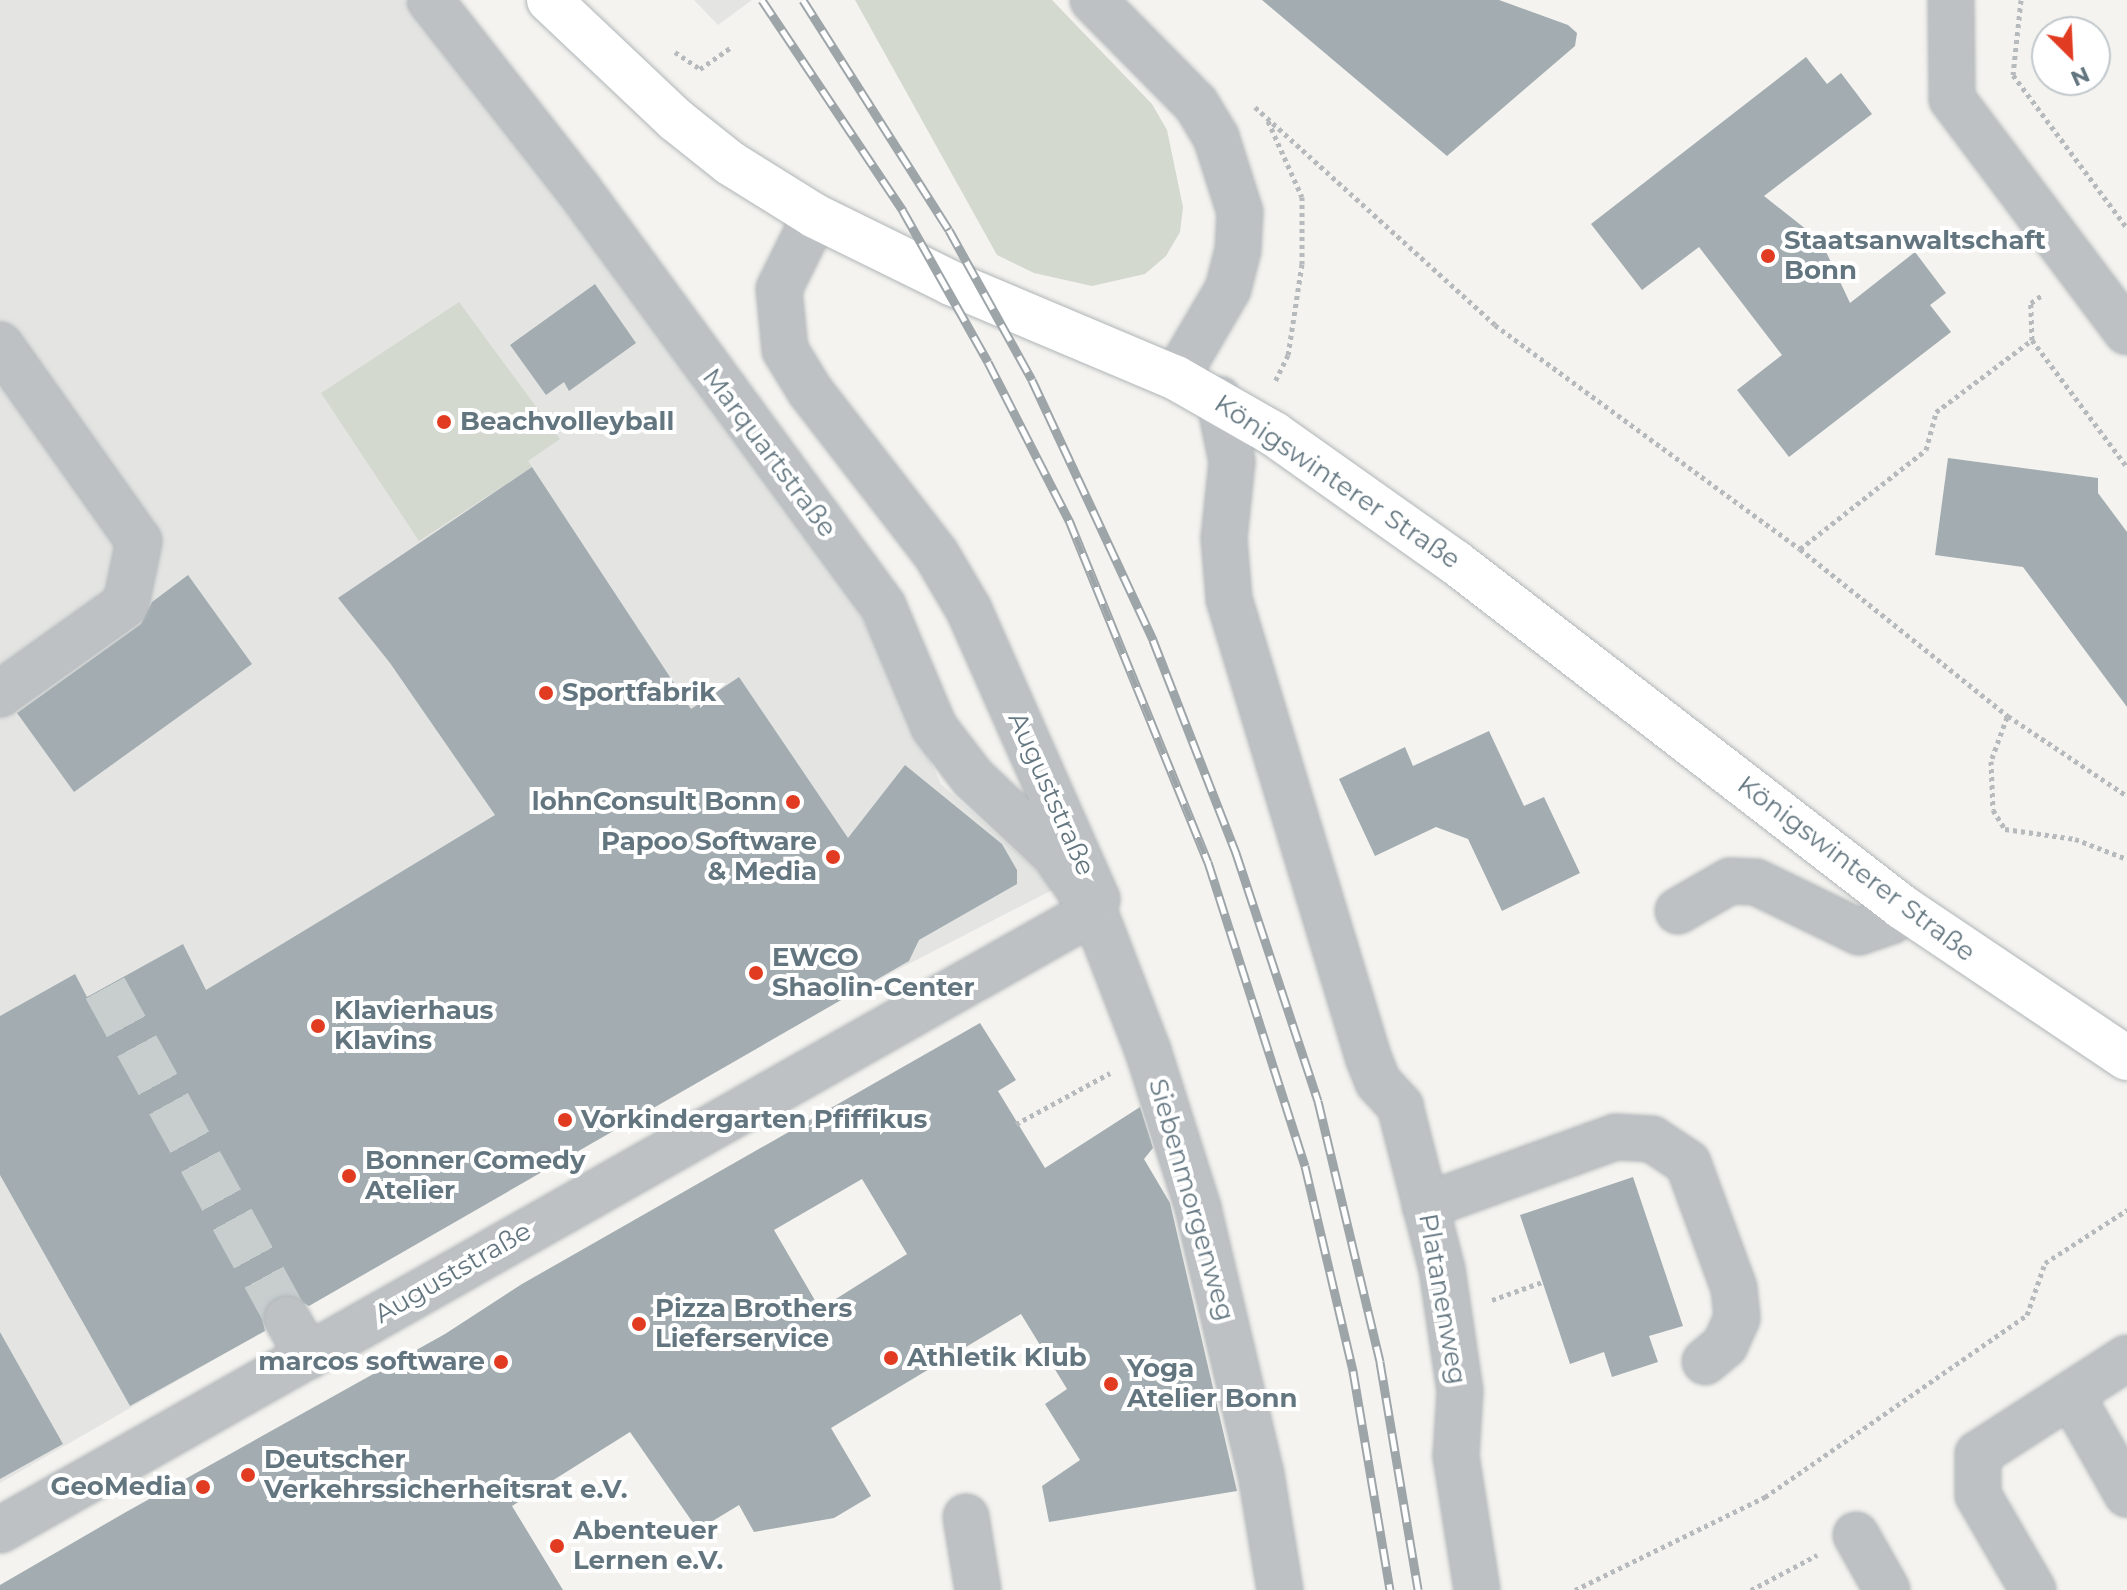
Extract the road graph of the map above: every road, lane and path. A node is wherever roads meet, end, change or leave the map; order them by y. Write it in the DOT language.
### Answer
graph roads {
  1 [pos="430,0"];
  2 [pos="549,0"];
  3 [pos="1093,0"];
  4 [pos="1951,0"];
  5 [pos="2021,0"];
  6 [pos="663,45"];
  7 [pos="731,47"];
  8 [pos="1247,99"];
  9 [pos="1267,120"];
  10 [pos="815,216"];
  11 [pos="2127,228"];
  12 [pos="2077,266"];
  13 [pos="2127,332"];
  14 [pos="2032,340"];
  15 [pos="0,345"];
  16 [pos="1176,378"];
  17 [pos="1237,411"];
  18 [pos="2127,467"];
  19 [pos="1800,549"];
  20 [pos="0,694"];
  21 [pos="2008,716"];
  22 [pos="2127,796"];
  23 [pos="2127,859"];
  24 [pos="1902,907"];
  25 [pos="1094,911"];
  26 [pos="1678,911"];
  27 [pos="2108,1038"];
  28 [pos="1148,1051"];
  29 [pos="2127,1058"];
  30 [pos="1016,1124"];
  31 [pos="1425,1206"];
  32 [pos="2127,1210"];
  33 [pos="1542,1282"];
  34 [pos="1502,1297"];
  35 [pos="287,1319"];
  36 [pos="308,1356"];
  37 [pos="2127,1358"];
  38 [pos="1705,1362"];
  39 [pos="2071,1395"];
  40 [pos="2127,1494"];
  41 [pos="966,1517"];
  42 [pos="0,1530"];
  43 [pos="1856,1535"];
  44 [pos="978,1590"];
  45 [pos="1280,1590"];
  46 [pos="1477,1590"];
  47 [pos="1575,1590"];
  48 [pos="1751,1590"];
  49 [pos="1887,1590"];
  50 [pos="2033,1590"];
  1 -- 25 [label="street, Marquartstraße"];
  2 -- 10 [label="main road, Königswinterer Straße"];
  3 -- 16 [label="street"];
  4 -- 12 [label="street"];
  5 -- 11 [label="path"];
  6 -- 7 [label="path"];
  8 -- 9 [label="path"];
  9 -- 17 [label="path"];
  9 -- 19 [label="path"];
  10 -- 16 [label="main road, Königswinterer Straße"];
  10 -- 25 [label="street, Auguststraße"];
  12 -- 13 [label="street"];
  12 -- 14 [label="path"];
  14 -- 18 [label="path"];
  14 -- 19 [label="path"];
  15 -- 20 [label="street"];
  16 -- 17 [label="main road, Königswinterer Straße"];
  17 -- 24 [label="main road, Königswinterer Straße"];
  17 -- 31 [label="street, Platanenweg"];
  19 -- 21 [label="path"];
  21 -- 22 [label="path"];
  21 -- 23 [label="path"];
  24 -- 26 [label="street"];
  24 -- 27 [label="main road, Königswinterer Straße"];
  25 -- 28 [label="street, Siebenmorgenweg"];
  25 -- 36 [label="street, Auguststraße"];
  27 -- 29 [label="main road, Königswinterer Straße"];
  28 -- 30 [label="path"];
  28 -- 45 [label="street, Siebenmorgenweg"];
  31 -- 38 [label="street"];
  31 -- 46 [label="street, Platanenweg"];
  32 -- 47 [label="path"];
  33 -- 34 [label="path"];
  35 -- 36 [label="street"];
  36 -- 42 [label="street, Auguststraße"];
  37 -- 39 [label="street"];
  39 -- 40 [label="street"];
  39 -- 50 [label="street"];
  41 -- 44 [label="street"];
  43 -- 48 [label="path"];
  43 -- 49 [label="street"];
}
